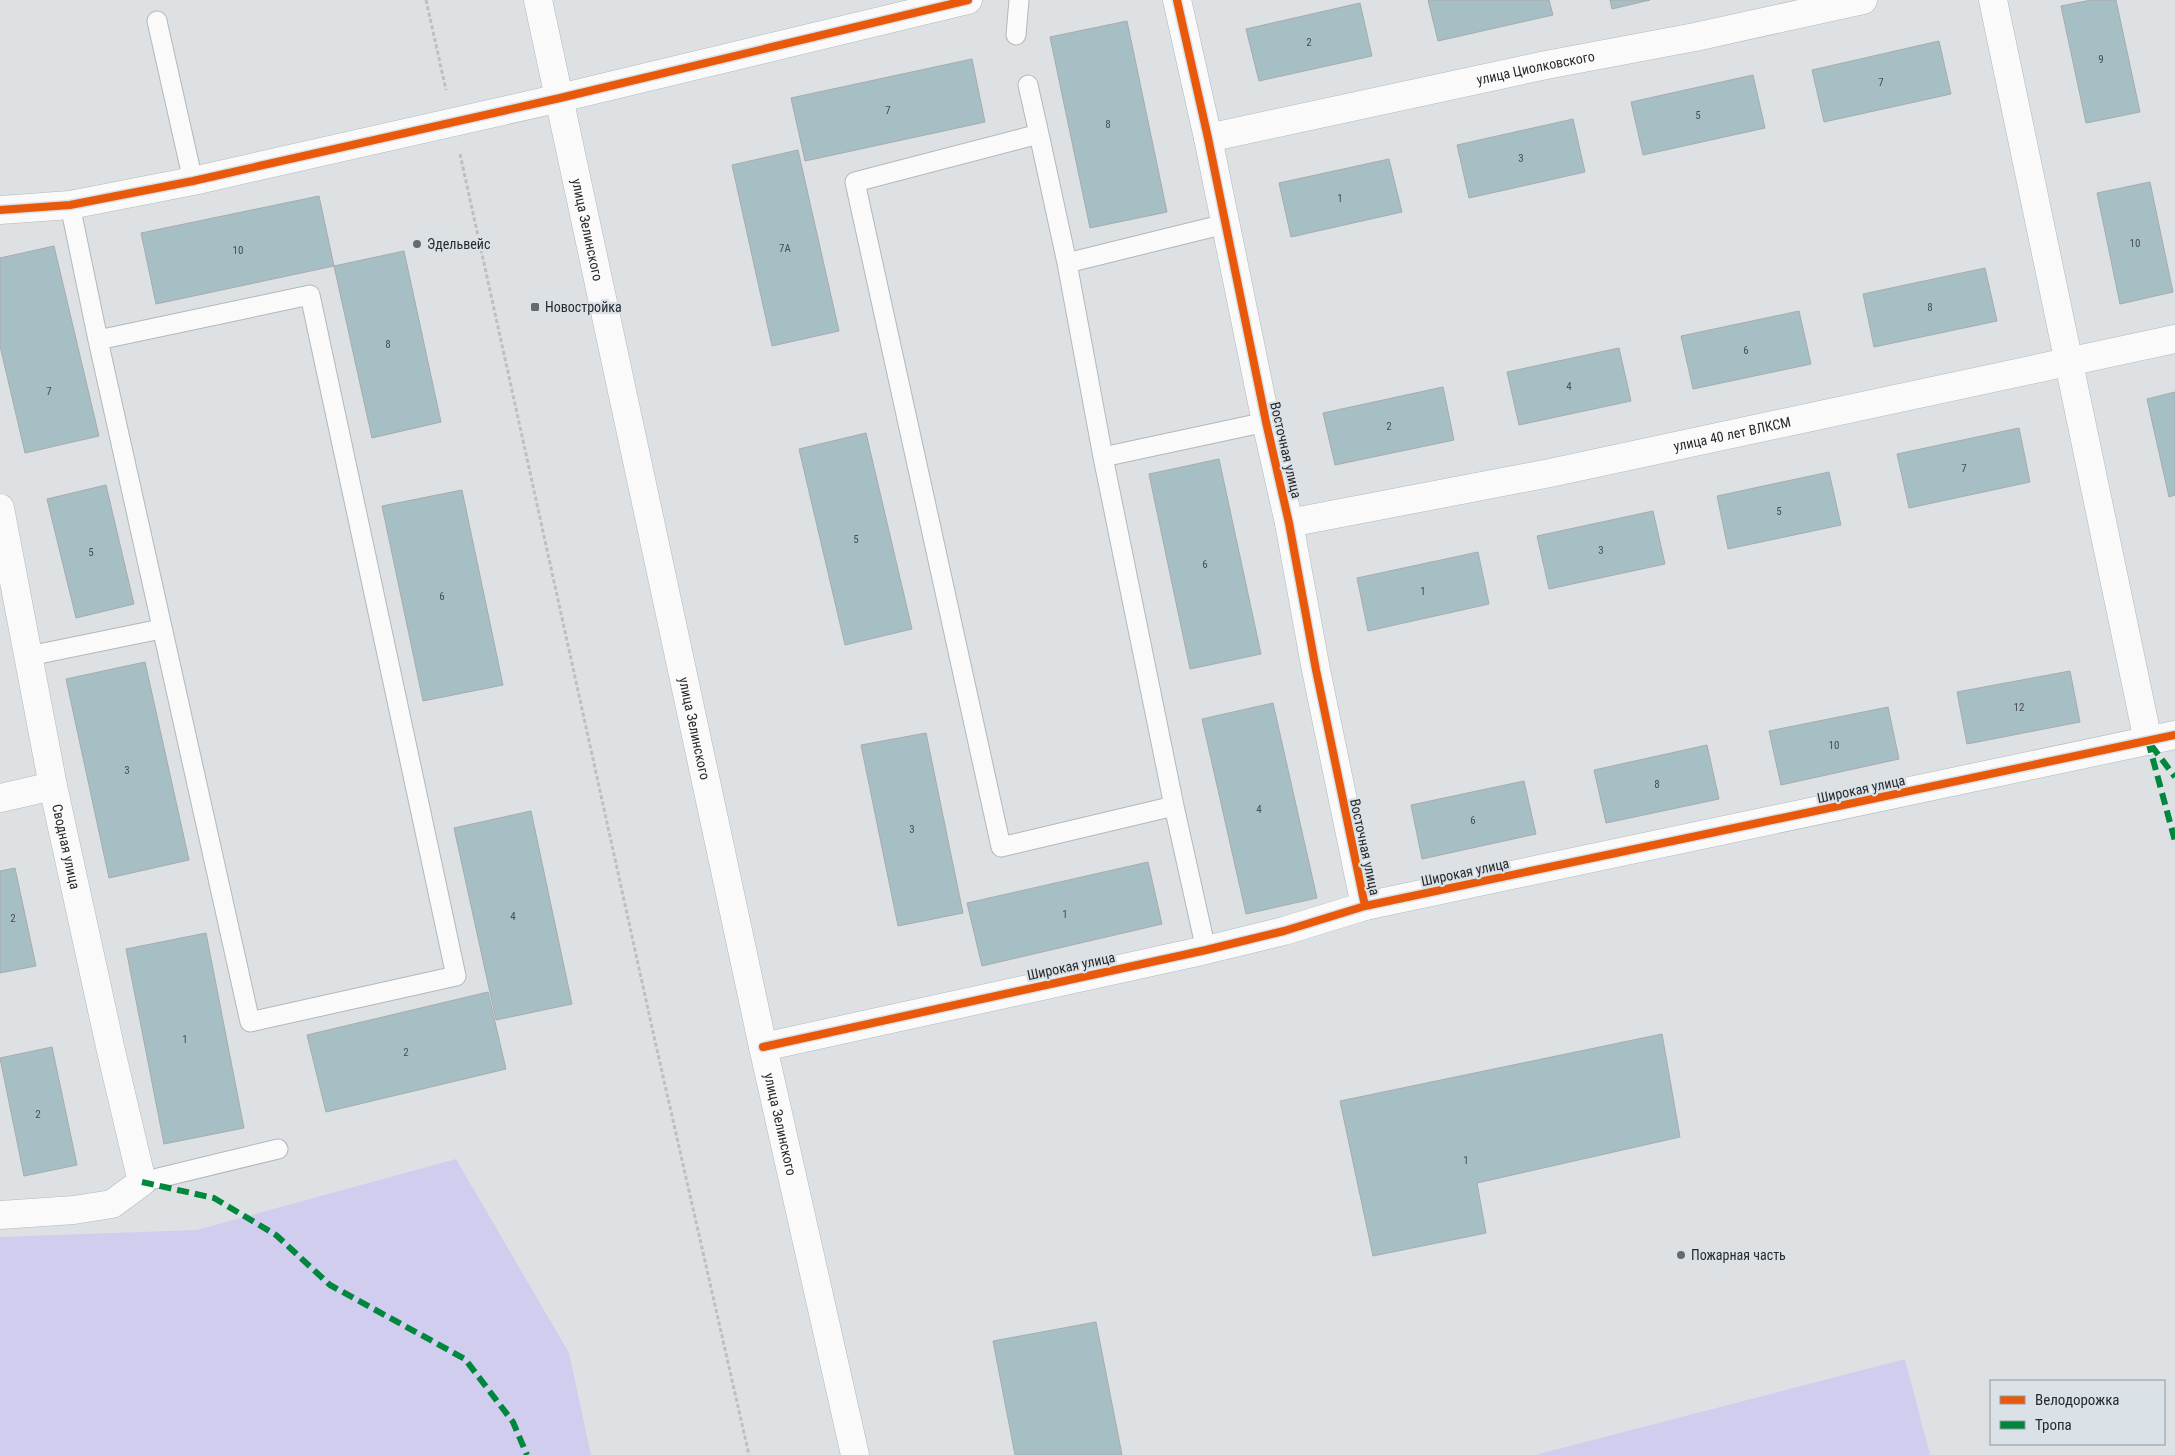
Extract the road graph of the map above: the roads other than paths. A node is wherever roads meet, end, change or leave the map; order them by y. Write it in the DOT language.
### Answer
graph roads {
  1 [pos="538,0"];
  2 [pos="968,0"];
  3 [pos="1018,0"];
  4 [pos="1176,0"];
  5 [pos="1863,0"];
  6 [pos="1993,0"];
  7 [pos="157,21"];
  8 [pos="1016,35"];
  9 [pos="1028,85"];
  10 [pos="560,98"];
  11 [pos="1039,134"];
  12 [pos="1208,138"];
  13 [pos="194,181"];
  14 [pos="70,205"];
  15 [pos="0,210"];
  16 [pos="1225,224"];
  17 [pos="1067,263"];
  18 [pos="2175,339"];
  19 [pos="98,340"];
  20 [pos="2068,362"];
  21 [pos="1266,422"];
  22 [pos="1103,458"];
  23 [pos="0,508"];
  24 [pos="1289,523"];
  25 [pos="161,629"];
  26 [pos="29,656"];
  27 [pos="2175,735"];
  28 [pos="2148,741"];
  29 [pos="53,786"];
  30 [pos="0,798"];
  31 [pos="1174,806"];
  32 [pos="1365,906"];
  33 [pos="1206,950"];
  34 [pos="763,1047"];
  35 [pos="278,1149"];
  36 [pos="142,1182"];
  37 [pos="0,1215"];
  38 [pos="855,1455"];
  1 -- 10 [label="street, улица Зелинского"];
  2 -- 10 [label="street"];
  3 -- 8 [label="lane"];
  4 -- 12 [label="street, Восточная улица"];
  5 -- 12 [label="street, улица Циолковского"];
  6 -- 20 [label="street"];
  7 -- 13 [label="lane"];
  9 -- 11 [label="lane"];
  10 -- 13 [label="street"];
  10 -- 34 [label="street, улица Зелинского"];
  11 -- 17 [label="lane"];
  11 -- 31 [label="lane"];
  12 -- 16 [label="street, Восточная улица"];
  13 -- 14 [label="street"];
  14 -- 15 [label="street"];
  14 -- 19 [label="lane"];
  16 -- 17 [label="lane"];
  16 -- 21 [label="street, Восточная улица"];
  17 -- 22 [label="lane"];
  18 -- 20 [label="street, улица 40 лет ВЛКСМ"];
  19 -- 25 [label="lane"];
  19 -- 25 [label="lane"];
  20 -- 24 [label="street, улица 40 лет ВЛКСМ"];
  20 -- 28 [label="street"];
  21 -- 22 [label="lane"];
  21 -- 24 [label="street, Восточная улица"];
  22 -- 31 [label="lane"];
  23 -- 26 [label="street, Сводная улица"];
  24 -- 32 [label="street, Восточная улица"];
  25 -- 26 [label="lane"];
  26 -- 29 [label="street, Сводная улица"];
  27 -- 28 [label="street, Широкая улица"];
  28 -- 32 [label="street, Широкая улица"];
  29 -- 30 [label="street"];
  29 -- 36 [label="street, Сводная улица"];
  31 -- 33 [label="lane"];
  32 -- 33 [label="street, Широкая улица"];
  33 -- 34 [label="street, Широкая улица"];
  34 -- 38 [label="street, улица Зелинского"];
  35 -- 36 [label="lane"];
  36 -- 37 [label="street"];
}
